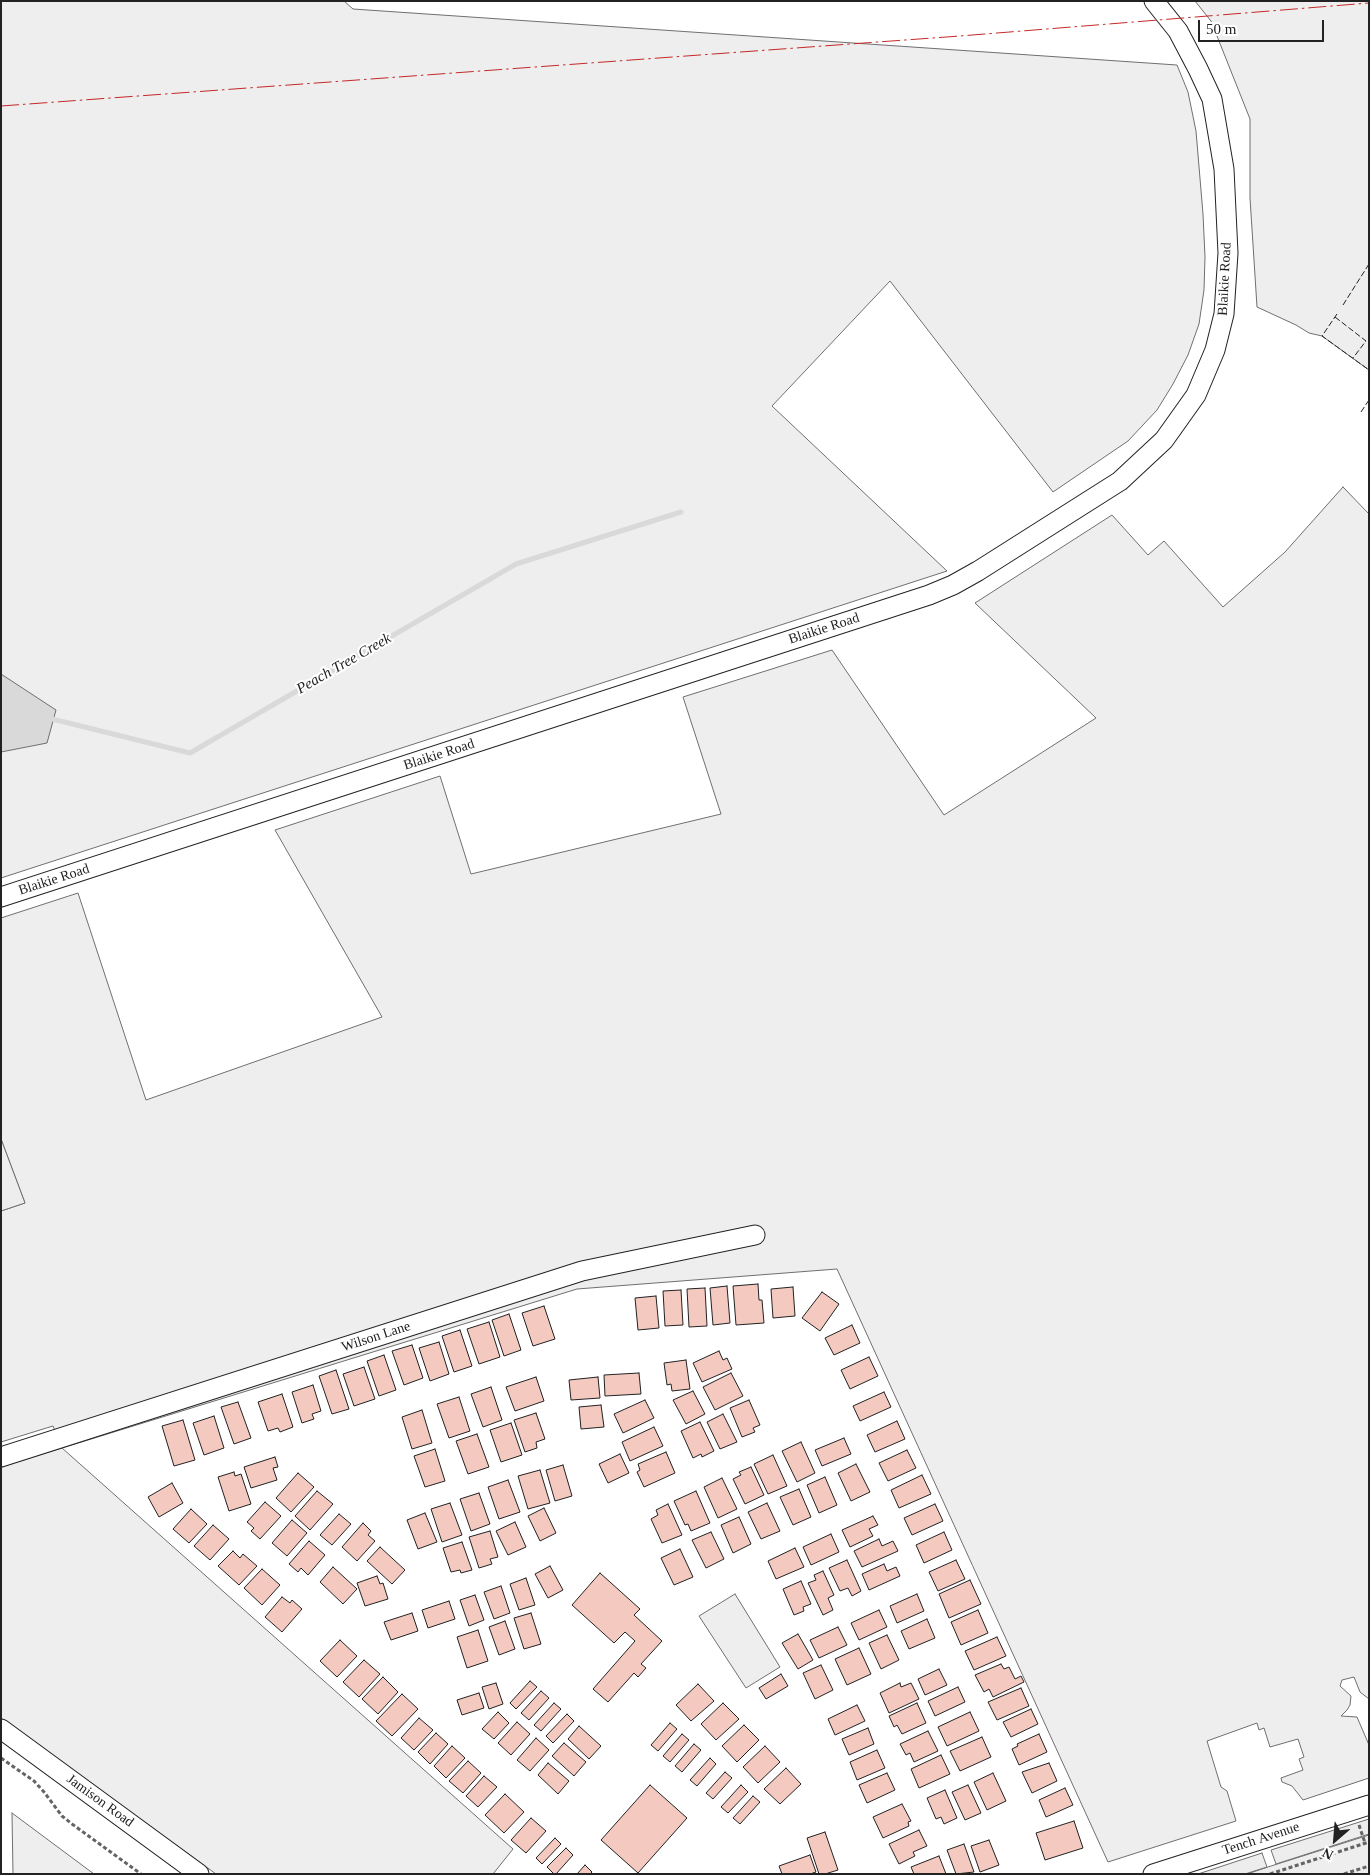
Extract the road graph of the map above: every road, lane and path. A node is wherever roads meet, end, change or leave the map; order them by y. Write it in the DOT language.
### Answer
graph roads {
  1 [pos="1154,1"];
  2 [pos="1,897"];
  3 [pos="755,1236"];
  4 [pos="1,1457"];
  5 [pos="1,1729"];
  6 [pos="1,1758"];
  7 [pos="1369,1805"];
  8 [pos="1358,1822"];
  9 [pos="1367,1843"];
  10 [pos="1369,1866"];
  11 [pos="141,1874"];
  12 [pos="200,1874"];
  13 [pos="1153,1874"];
  14 [pos="1270,1874"];
  15 [pos="1344,1874"];
  1 -- 2 [label="street, Blaikie Road"];
  3 -- 4 [label="street, Wilson Lane"];
  5 -- 12 [label="street, Jamison Road"];
  6 -- 11 [label="path"];
  7 -- 13 [label="street, Tench Avenue"];
  8 -- 9 [label="path"];
  9 -- 14 [label="path"];
  10 -- 15 [label="path"];
}
